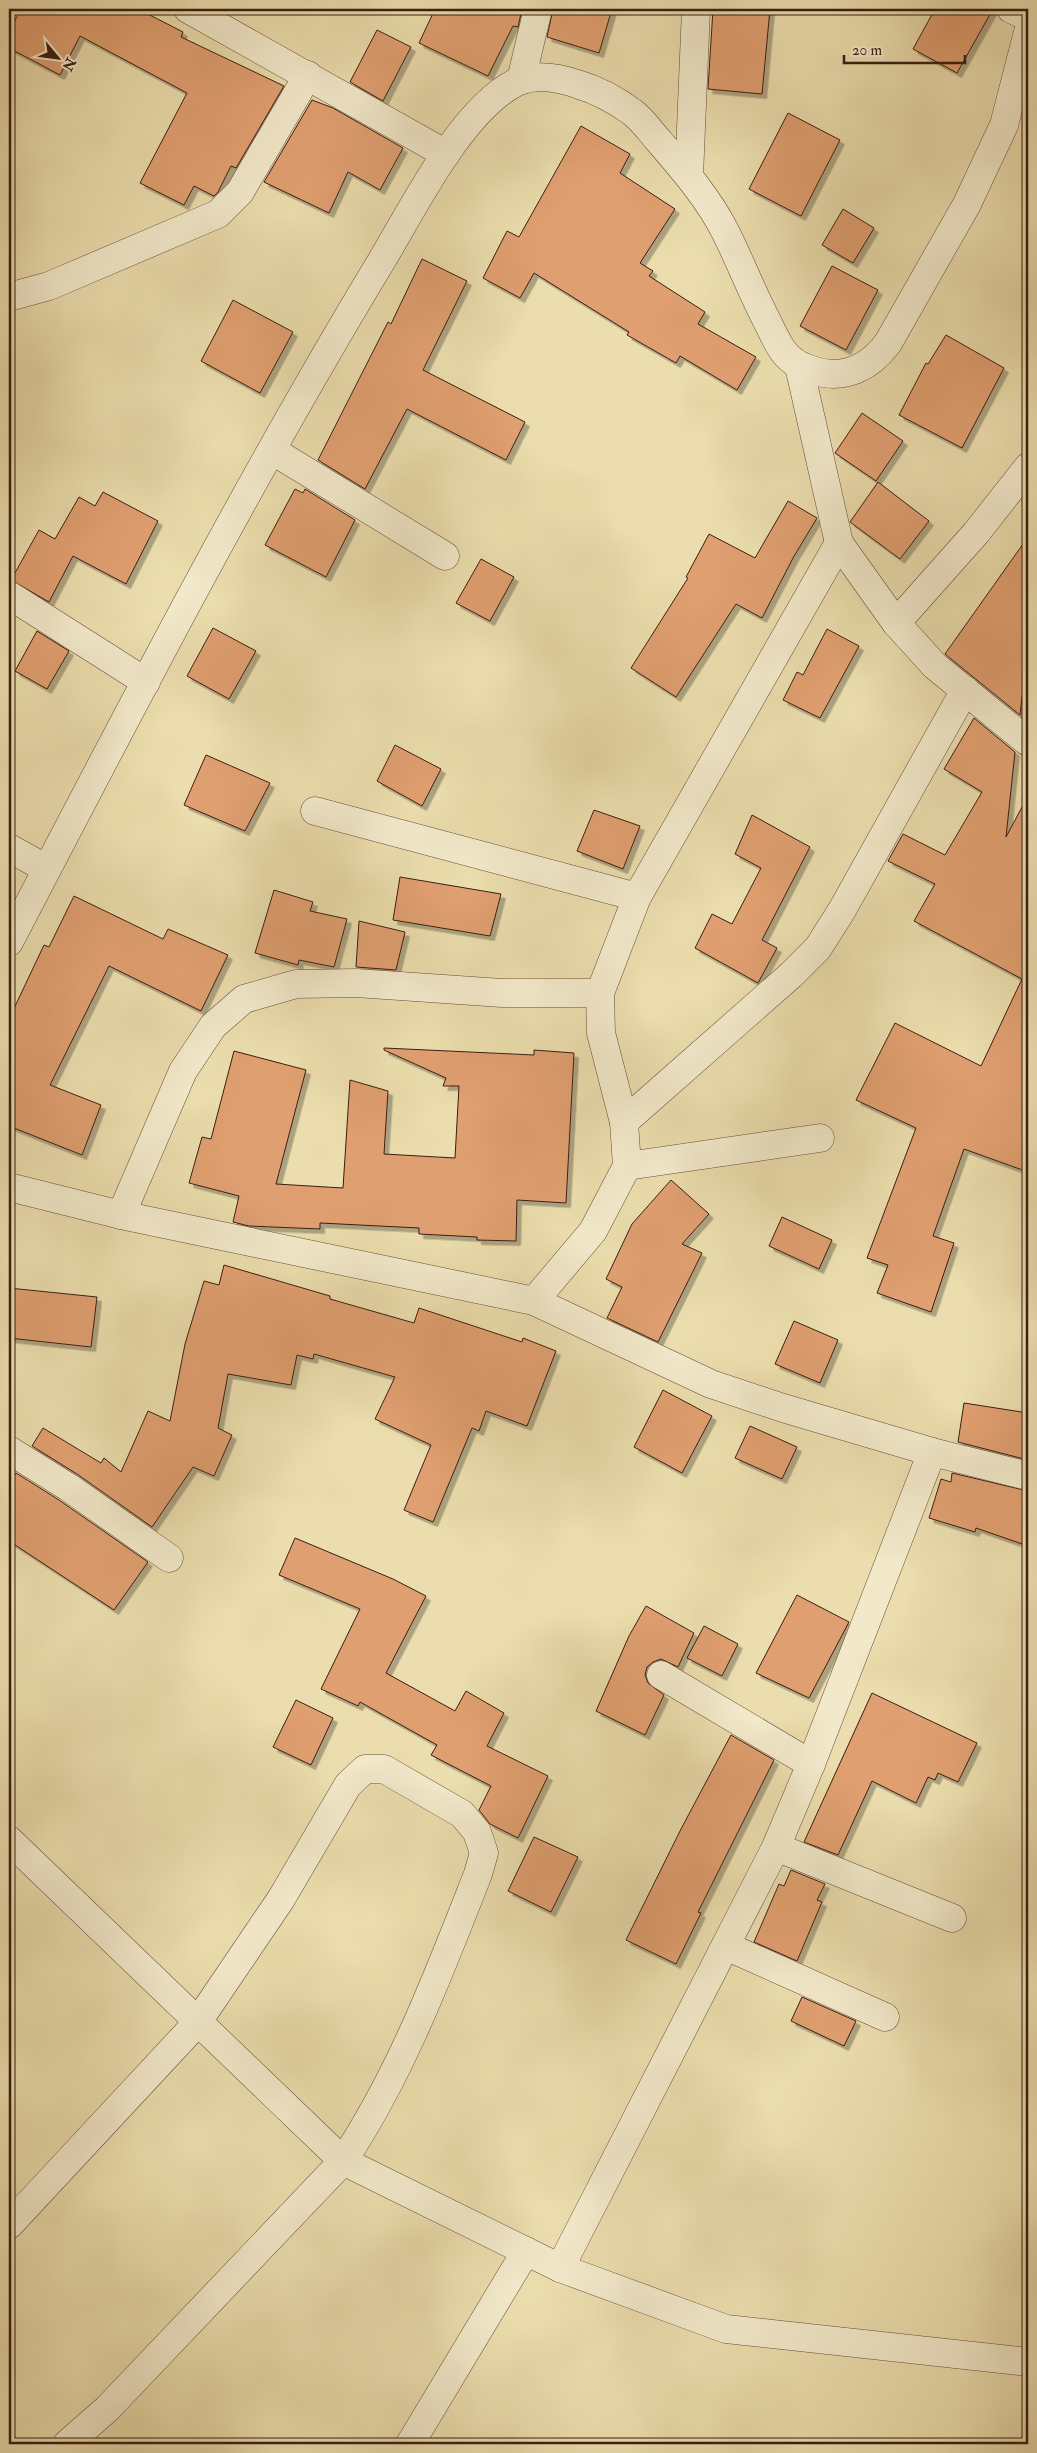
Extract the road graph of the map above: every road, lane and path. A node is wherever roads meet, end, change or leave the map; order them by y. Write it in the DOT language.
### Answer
graph roads {
  1 [pos="538,9"];
  2 [pos="696,9"];
  3 [pos="1010,9"];
  4 [pos="192,10"];
  5 [pos="1028,17"];
  6 [pos="1028,32"];
  7 [pos="308,75"];
  8 [pos="521,80"];
  9 [pos="446,154"];
  10 [pos="689,176"];
  11 [pos="9,297"];
  12 [pos="799,366"];
  13 [pos="273,451"];
  14 [pos="1028,467"];
  15 [pos="839,543"];
  16 [pos="445,556"];
  17 [pos="9,595"];
  18 [pos="896,623"];
  19 [pos="146,682"];
  20 [pos="965,690"];
  21 [pos="1028,742"];
  22 [pos="315,811"];
  23 [pos="9,848"];
  24 [pos="47,869"];
  25 [pos="637,897"];
  26 [pos="9,942"];
  27 [pos="600,993"];
  28 [pos="624,1122"];
  29 [pos="820,1138"];
  30 [pos="627,1166"];
  31 [pos="9,1187"];
  32 [pos="121,1215"];
  33 [pos="534,1301"];
  34 [pos="9,1450"];
  35 [pos="932,1452"];
  36 [pos="1028,1476"];
  37 [pos="169,1558"];
  38 [pos="661,1675"];
  39 [pos="811,1764"];
  40 [pos="9,1840"];
  41 [pos="776,1847"];
  42 [pos="952,1918"];
  43 [pos="726,1946"];
  44 [pos="885,2017"];
  45 [pos="197,2023"];
  46 [pos="343,2161"];
  47 [pos="9,2225"];
  48 [pos="526,2252"];
  49 [pos="560,2268"];
  50 [pos="1028,2362"];
  51 [pos="422,2440"];
  52 [pos="67,2444"];
  1 -- 8 [label="street"];
  2 -- 10 [label="street"];
  3 -- 5 [label="street"];
  4 -- 7 [label="street"];
  6 -- 12 [label="street"];
  7 -- 9 [label="street"];
  7 -- 11 [label="street"];
  8 -- 9 [label="street"];
  8 -- 10 [label="street"];
  9 -- 13 [label="street"];
  10 -- 12 [label="street"];
  12 -- 15 [label="street"];
  13 -- 16 [label="street"];
  13 -- 19 [label="street"];
  14 -- 18 [label="street"];
  15 -- 18 [label="street"];
  15 -- 25 [label="street"];
  17 -- 19 [label="street"];
  18 -- 20 [label="street"];
  19 -- 24 [label="street"];
  20 -- 21 [label="street"];
  20 -- 28 [label="street"];
  22 -- 25 [label="street"];
  23 -- 24 [label="street"];
  24 -- 26 [label="street"];
  25 -- 27 [label="street"];
  27 -- 28 [label="street"];
  27 -- 32 [label="street"];
  28 -- 30 [label="street"];
  29 -- 30 [label="street"];
  30 -- 33 [label="street"];
  31 -- 32 [label="street"];
  32 -- 33 [label="street"];
  33 -- 35 [label="street"];
  34 -- 37 [label="street"];
  35 -- 36 [label="street"];
  35 -- 39 [label="street"];
  38 -- 39 [label="street"];
  39 -- 41 [label="street"];
  40 -- 45 [label="street"];
  41 -- 42 [label="street"];
  41 -- 43 [label="street"];
  43 -- 44 [label="street"];
  43 -- 49 [label="street"];
  45 -- 46 [label="street"];
  45 -- 46 [label="street"];
  45 -- 47 [label="street"];
  46 -- 48 [label="street"];
  46 -- 52 [label="street"];
  48 -- 49 [label="street"];
  48 -- 51 [label="street"];
  49 -- 50 [label="street"];
}
